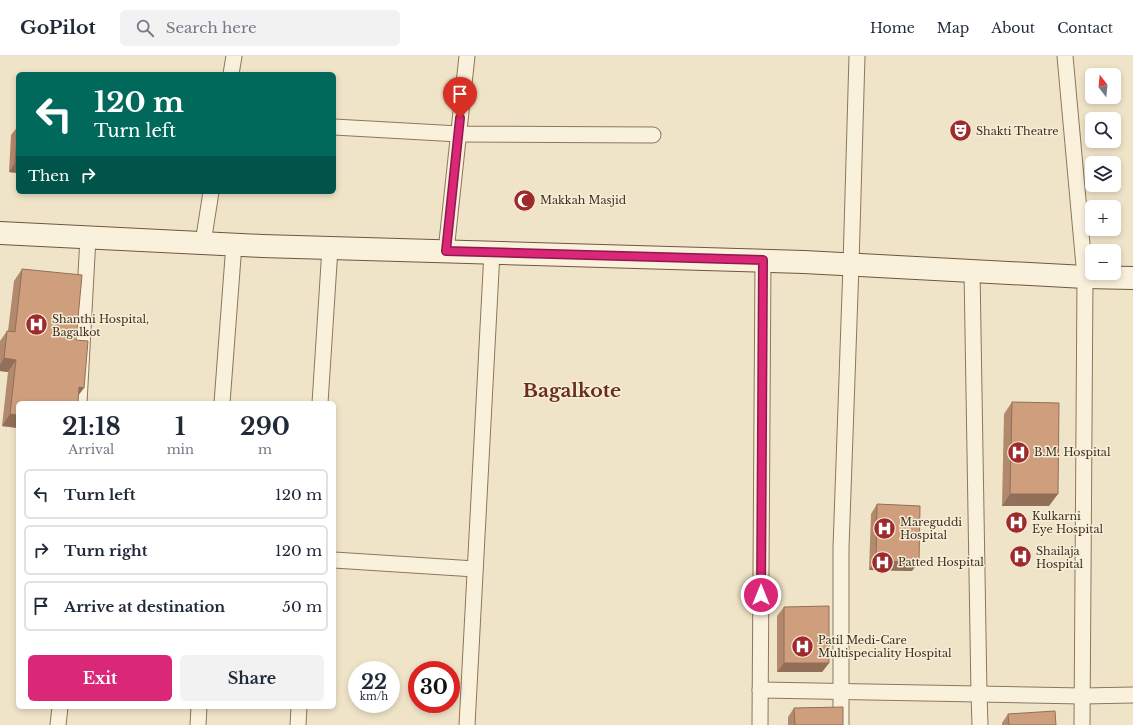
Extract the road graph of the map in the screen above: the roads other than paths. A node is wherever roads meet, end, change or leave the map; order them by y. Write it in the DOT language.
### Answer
graph roads {
  1 [pos="234,56"];
  2 [pos="467,56"];
  3 [pos="856,56"];
  4 [pos="1064,56"];
  5 [pos="231,72"];
  6 [pos="336,127"];
  7 [pos="459,134"];
  8 [pos="653,135"];
  9 [pos="211,194"];
  10 [pos="0,233"];
  11 [pos="88,237"];
  12 [pos="203,243"];
  13 [pos="234,244"];
  14 [pos="330,248"];
  15 [pos="446,251"];
  16 [pos="492,252"];
  17 [pos="763,260"];
  18 [pos="851,265"];
  19 [pos="972,271"];
  20 [pos="1085,277"];
  21 [pos="1121,278"];
  22 [pos="1133,278"];
  23 [pos="79,401"];
  24 [pos="222,401"];
  25 [pos="320,401"];
  26 [pos="336,560"];
  27 [pos="475,569"];
  28 [pos="760,690"];
  29 [pos="841,691"];
  30 [pos="979,694"];
  31 [pos="1082,696"];
  32 [pos="1133,696"];
  33 [pos="60,709"];
  34 [pos="199,709"];
  35 [pos="299,709"];
  36 [pos="58,725"];
  37 [pos="198,725"];
  38 [pos="298,725"];
  39 [pos="467,725"];
  40 [pos="760,725"];
  41 [pos="841,725"];
  42 [pos="980,725"];
  43 [pos="1082,725"];
  1 -- 5 [label="street"];
  2 -- 7 [label="street"];
  3 -- 18 [label="street"];
  4 -- 20 [label="street"];
  6 -- 7 [label="street"];
  7 -- 8 [label="street"];
  7 -- 15 [label="street"];
  9 -- 12 [label="street"];
  10 -- 11 [label="street"];
  11 -- 12 [label="street"];
  11 -- 23 [label="street"];
  12 -- 13 [label="street"];
  13 -- 14 [label="street"];
  13 -- 24 [label="street"];
  14 -- 15 [label="street"];
  14 -- 25 [label="street"];
  15 -- 16 [label="street"];
  16 -- 17 [label="street"];
  16 -- 27 [label="street"];
  17 -- 18 [label="street"];
  17 -- 28 [label="street"];
  18 -- 19 [label="street"];
  18 -- 29 [label="street"];
  19 -- 20 [label="street"];
  19 -- 30 [label="street"];
  20 -- 31 [label="street"];
  21 -- 22 [label="street"];
  26 -- 27 [label="street"];
  27 -- 39 [label="street"];
  28 -- 29 [label="street"];
  28 -- 40 [label="street"];
  29 -- 30 [label="street"];
  29 -- 41 [label="street"];
  30 -- 31 [label="street"];
  30 -- 42 [label="street"];
  31 -- 32 [label="street"];
  31 -- 43 [label="street"];
  33 -- 36 [label="street"];
  34 -- 37 [label="street"];
  35 -- 38 [label="street"];
}
